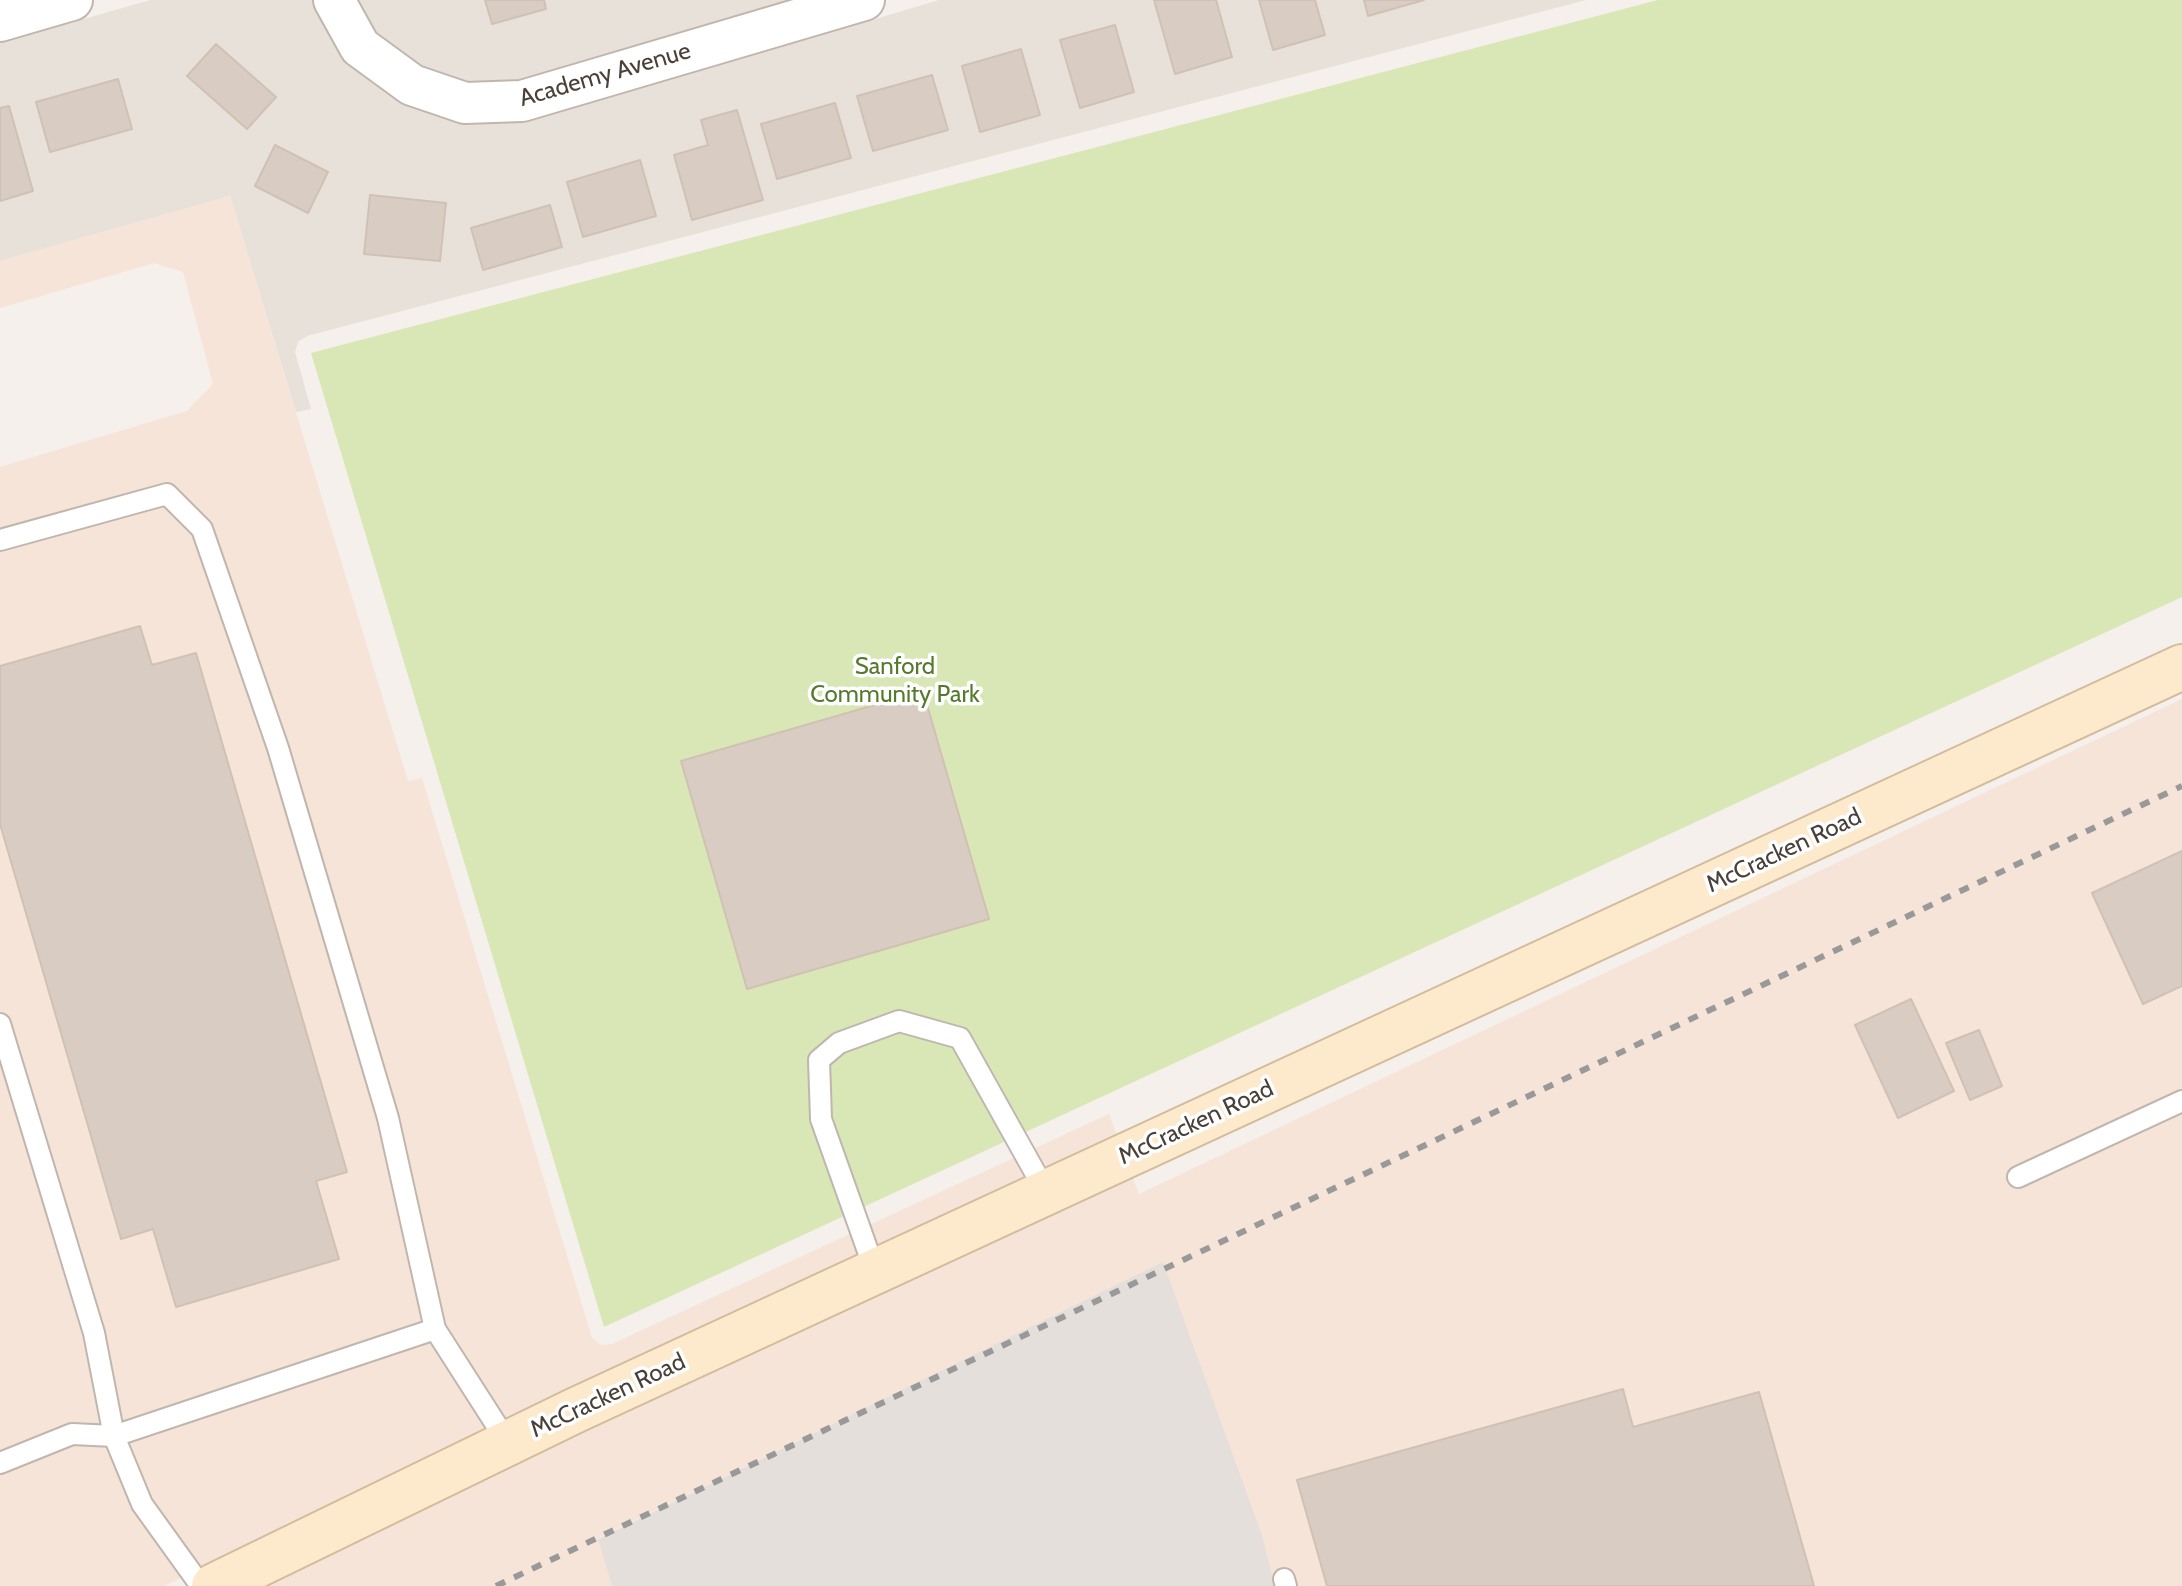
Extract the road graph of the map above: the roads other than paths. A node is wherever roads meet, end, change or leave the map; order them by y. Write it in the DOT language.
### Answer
graph roads {
  1 [pos="72,0"];
  2 [pos="334,0"];
  3 [pos="864,0"];
  4 [pos="0,21"];
  5 [pos="0,540"];
  6 [pos="2182,667"];
  7 [pos="0,1024"];
  8 [pos="2182,1101"];
  9 [pos="2018,1177"];
  10 [pos="1046,1192"];
  11 [pos="875,1271"];
  12 [pos="435,1329"];
  13 [pos="114,1436"];
  14 [pos="508,1443"];
  15 [pos="0,1463"];
  16 [pos="201,1586"];
  17 [pos="214,1586"];
  1 -- 4 [label="street"];
  2 -- 3 [label="street, Academy Avenue"];
  5 -- 12 [label="lane"];
  6 -- 10 [label="street, McCracken Road"];
  7 -- 13 [label="lane"];
  8 -- 9 [label="lane"];
  10 -- 11 [label="street, McCracken Road"];
  10 -- 11 [label="lane"];
  11 -- 14 [label="street, McCracken Road"];
  12 -- 13 [label="lane"];
  12 -- 14 [label="lane"];
  13 -- 15 [label="lane"];
  13 -- 16 [label="lane"];
  14 -- 17 [label="street, McCracken Road"];
}
